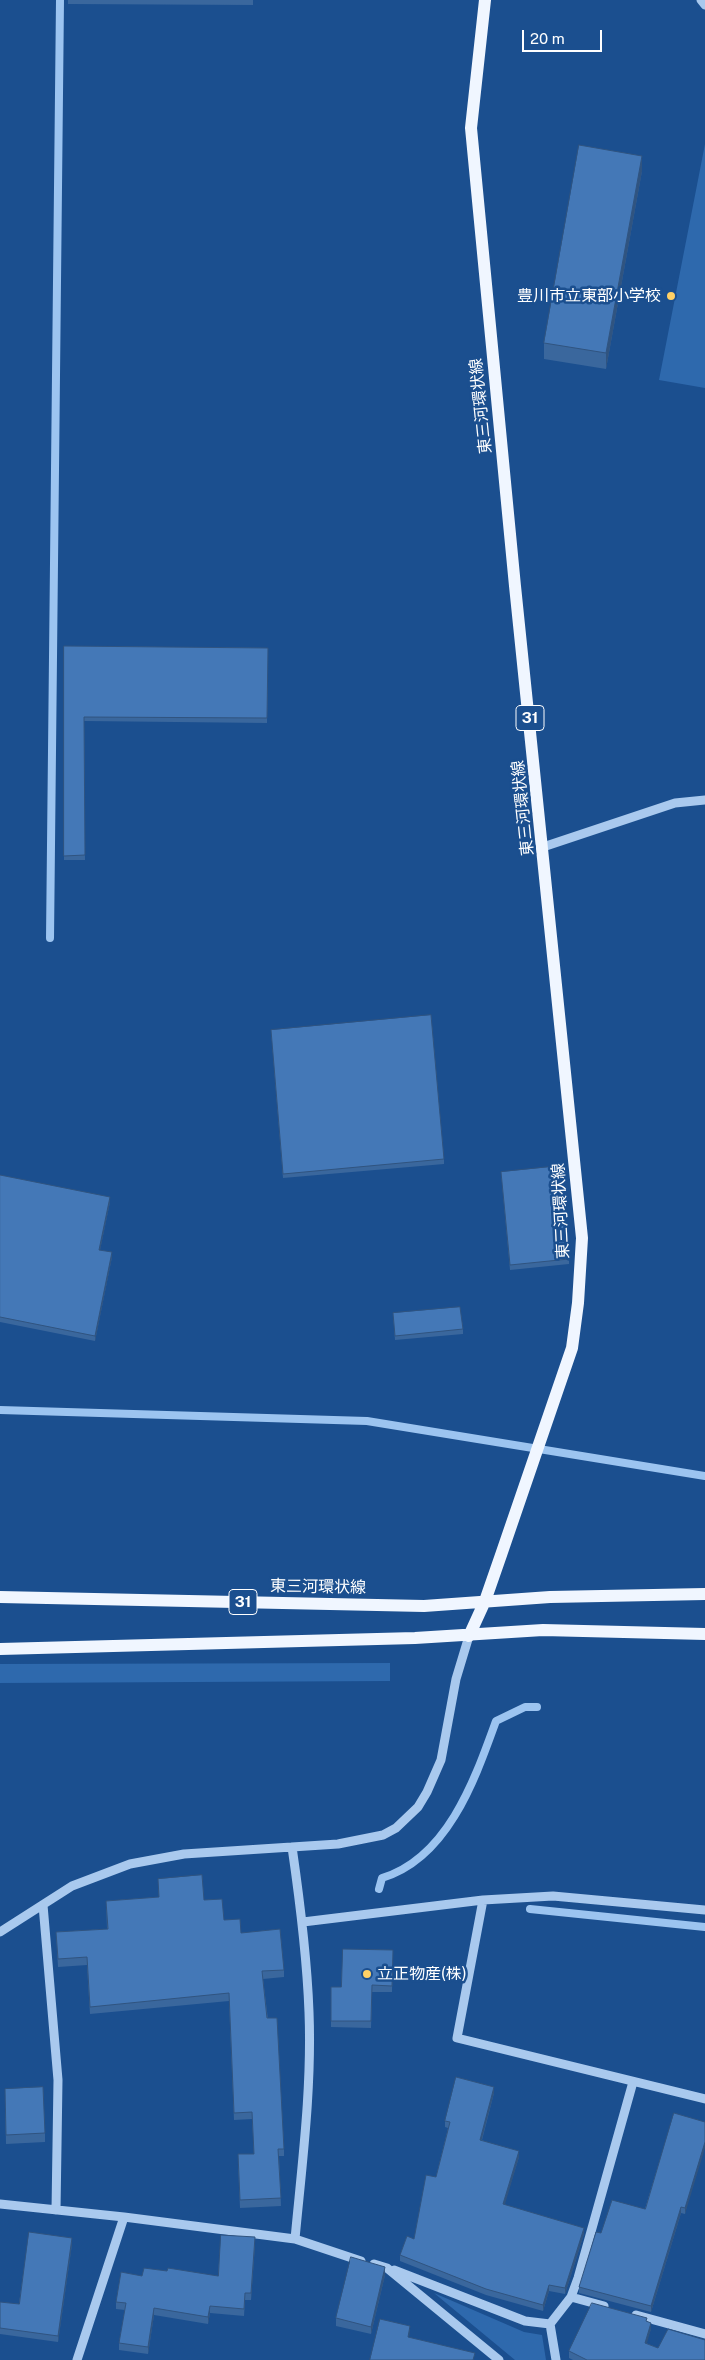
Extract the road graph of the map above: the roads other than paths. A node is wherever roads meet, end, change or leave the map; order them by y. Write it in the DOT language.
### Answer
graph roads {
  1 [pos="485,0"];
  2 [pos="701,0"];
  3 [pos="705,5"];
  4 [pos="705,800"];
  5 [pos="543,846"];
  6 [pos="705,1594"];
  7 [pos="0,1597"];
  8 [pos="485,1601"];
  9 [pos="705,1634"];
  10 [pos="469,1636"];
  11 [pos="0,1649"];
  12 [pos="292,1847"];
  13 [pos="483,1900"];
  14 [pos="43,1905"];
  15 [pos="705,1910"];
  16 [pos="302,1922"];
  17 [pos="0,1932"];
  18 [pos="633,2082"];
  19 [pos="705,2099"];
  20 [pos="0,2204"];
  21 [pos="56,2210"];
  22 [pos="124,2217"];
  23 [pos="295,2239"];
  24 [pos="387,2268"];
  25 [pos="571,2297"];
  26 [pos="609,2307"];
  27 [pos="628,2313"];
  28 [pos="550,2324"];
  29 [pos="705,2334"];
  30 [pos="77,2360"];
  31 [pos="499,2360"];
  32 [pos="556,2360"];
  1 -- 5 [label="main road, 東三河環状線 / 31"];
  2 -- 3 [label="street"];
  4 -- 5 [label="street"];
  5 -- 8 [label="main road, 東三河環状線 / 31"];
  6 -- 8 [label="main road, 東三河環状線 / 31"];
  7 -- 8 [label="main road, 東三河環状線 / 31"];
  8 -- 10 [label="main road, 東三河環状線 / 31"];
  9 -- 10 [label="main road"];
  10 -- 11 [label="main road"];
  10 -- 12 [label="street"];
  12 -- 14 [label="street"];
  12 -- 16 [label="street"];
  13 -- 15 [label="street"];
  13 -- 16 [label="street"];
  13 -- 18 [label="street"];
  14 -- 17 [label="street"];
  14 -- 21 [label="street"];
  16 -- 23 [label="street"];
  18 -- 19 [label="street"];
  18 -- 25 [label="street"];
  20 -- 21 [label="street"];
  21 -- 22 [label="street"];
  22 -- 23 [label="street"];
  22 -- 30 [label="street"];
  23 -- 24 [label="street"];
  24 -- 28 [label="street"];
  24 -- 31 [label="street"];
  25 -- 26 [label="street"];
  25 -- 28 [label="street"];
  27 -- 29 [label="street"];
  28 -- 32 [label="street"];
}
